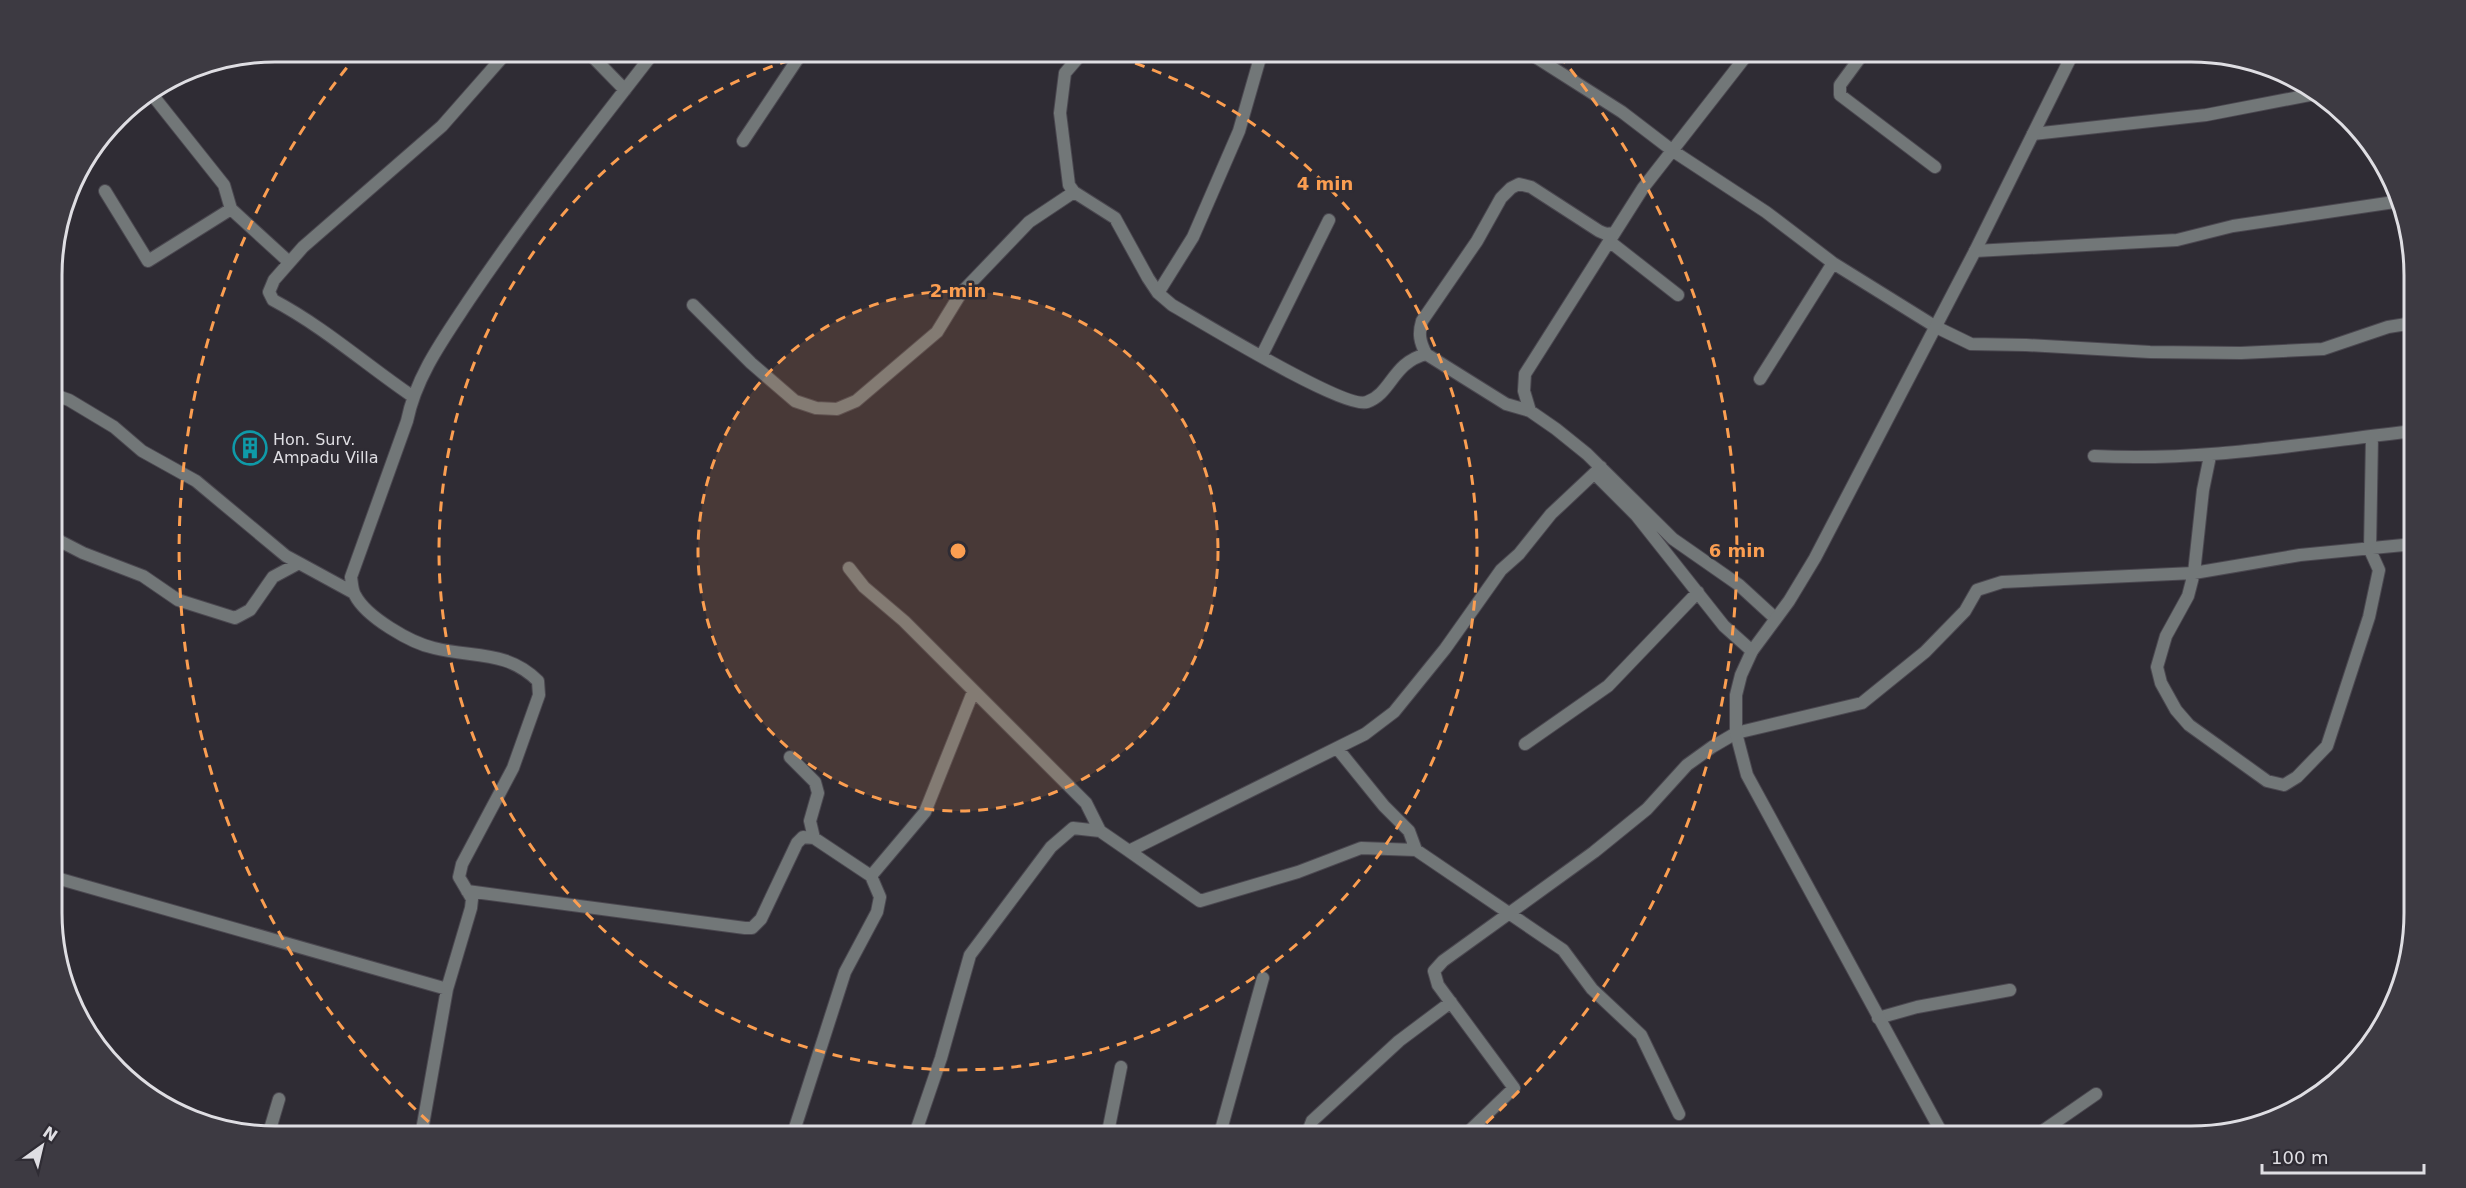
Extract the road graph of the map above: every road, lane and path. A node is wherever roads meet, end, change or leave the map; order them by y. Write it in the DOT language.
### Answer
graph roads {
  1 [pos="498,62"];
  2 [pos="598,62"];
  3 [pos="647,62"];
  4 [pos="796,62"];
  5 [pos="1074,62"];
  6 [pos="1259,62"];
  7 [pos="1543,62"];
  8 [pos="1741,62"];
  9 [pos="1857,62"];
  10 [pos="2069,62"];
  11 [pos="625,90"];
  12 [pos="2307,95"];
  13 [pos="155,98"];
  14 [pos="2033,134"];
  15 [pos="743,141"];
  16 [pos="1673,151"];
  17 [pos="1935,167"];
  18 [pos="105,191"];
  19 [pos="1074,192"];
  20 [pos="2392,202"];
  21 [pos="231,209"];
  22 [pos="1329,220"];
  23 [pos="1612,237"];
  24 [pos="1975,251"];
  25 [pos="289,262"];
  26 [pos="1833,263"];
  27 [pos="1158,293"];
  28 [pos="1678,294"];
  29 [pos="693,305"];
  30 [pos="2404,324"];
  31 [pos="1936,327"];
  32 [pos="1426,354"];
  33 [pos="1262,355"];
  34 [pos="1760,379"];
  35 [pos="412,396"];
  36 [pos="62,398"];
  37 [pos="1530,411"];
  38 [pos="2404,432"];
  39 [pos="2372,436"];
  40 [pos="2094,456"];
  41 [pos="2210,456"];
  42 [pos="1599,471"];
  43 [pos="62,542"];
  44 [pos="2404,545"];
  45 [pos="2370,550"];
  46 [pos="299,563"];
  47 [pos="849,568"];
  48 [pos="2194,573"];
  49 [pos="1698,592"];
  50 [pos="354,593"];
  51 [pos="1775,618"];
  52 [pos="1752,651"];
  53 [pos="973,692"];
  54 [pos="1736,733"];
  55 [pos="1525,744"];
  56 [pos="1337,748"];
  57 [pos="790,756"];
  58 [pos="1100,831"];
  59 [pos="814,838"];
  60 [pos="1416,850"];
  61 [pos="1129,851"];
  62 [pos="871,876"];
  63 [pos="62,880"];
  64 [pos="467,891"];
  65 [pos="1508,914"];
  66 [pos="1263,978"];
  67 [pos="447,989"];
  68 [pos="2010,990"];
  69 [pos="1451,1002"];
  70 [pos="1878,1018"];
  71 [pos="1121,1067"];
  72 [pos="2096,1094"];
  73 [pos="279,1099"];
  74 [pos="1679,1114"];
  75 [pos="271,1126"];
  76 [pos="423,1126"];
  77 [pos="796,1126"];
  78 [pos="918,1126"];
  79 [pos="1109,1126"];
  80 [pos="1223,1126"];
  81 [pos="1310,1126"];
  82 [pos="1474,1126"];
  83 [pos="1938,1126"];
  84 [pos="2050,1126"];
  1 -- 25 [label="street"];
  2 -- 11 [label="street"];
  3 -- 11 [label="street"];
  4 -- 15 [label="street"];
  5 -- 19 [label="street"];
  6 -- 27 [label="street"];
  7 -- 16 [label="street"];
  8 -- 16 [label="street"];
  9 -- 17 [label="street"];
  10 -- 14 [label="street"];
  11 -- 35 [label="street"];
  12 -- 14 [label="street"];
  13 -- 21 [label="street"];
  14 -- 24 [label="street"];
  16 -- 23 [label="street"];
  16 -- 26 [label="street"];
  18 -- 21 [label="street"];
  19 -- 27 [label="street"];
  19 -- 29 [label="street"];
  20 -- 24 [label="street"];
  21 -- 25 [label="street"];
  22 -- 33 [label="street"];
  23 -- 28 [label="street"];
  23 -- 32 [label="street"];
  23 -- 37 [label="street"];
  24 -- 31 [label="street"];
  25 -- 35 [label="street"];
  26 -- 31 [label="street"];
  26 -- 34 [label="street"];
  27 -- 33 [label="street"];
  30 -- 31 [label="street"];
  31 -- 51 [label="street"];
  32 -- 33 [label="street"];
  32 -- 37 [label="street"];
  35 -- 50 [label="street"];
  36 -- 46 [label="street"];
  37 -- 42 [label="street"];
  38 -- 39 [label="street"];
  39 -- 41 [label="street"];
  39 -- 45 [label="street"];
  40 -- 41 [label="street"];
  41 -- 48 [label="street"];
  42 -- 49 [label="street"];
  42 -- 51 [label="street"];
  42 -- 56 [label="street"];
  43 -- 46 [label="street"];
  44 -- 45 [label="street"];
  45 -- 48 [label="street"];
  45 -- 48 [label="street"];
  46 -- 50 [label="street"];
  47 -- 53 [label="street"];
  48 -- 54 [label="street"];
  49 -- 52 [label="street"];
  49 -- 55 [label="street"];
  50 -- 64 [label="street"];
  51 -- 52 [label="street"];
  52 -- 54 [label="street"];
  53 -- 58 [label="street"];
  53 -- 62 [label="street"];
  54 -- 65 [label="street"];
  54 -- 70 [label="street"];
  56 -- 60 [label="street"];
  56 -- 61 [label="street"];
  57 -- 59 [label="street"];
  58 -- 61 [label="street"];
  58 -- 78 [label="street"];
  59 -- 62 [label="street"];
  59 -- 64 [label="street"];
  60 -- 61 [label="street"];
  60 -- 65 [label="street"];
  62 -- 77 [label="street"];
  63 -- 67 [label="street"];
  64 -- 67 [label="street"];
  65 -- 69 [label="street"];
  65 -- 74 [label="street"];
  66 -- 80 [label="street"];
  67 -- 76 [label="street"];
  68 -- 70 [label="street"];
  69 -- 81 [label="street"];
  69 -- 82 [label="street"];
  70 -- 83 [label="street"];
  71 -- 79 [label="street"];
  72 -- 84 [label="street"];
  73 -- 75 [label="street"];
}
